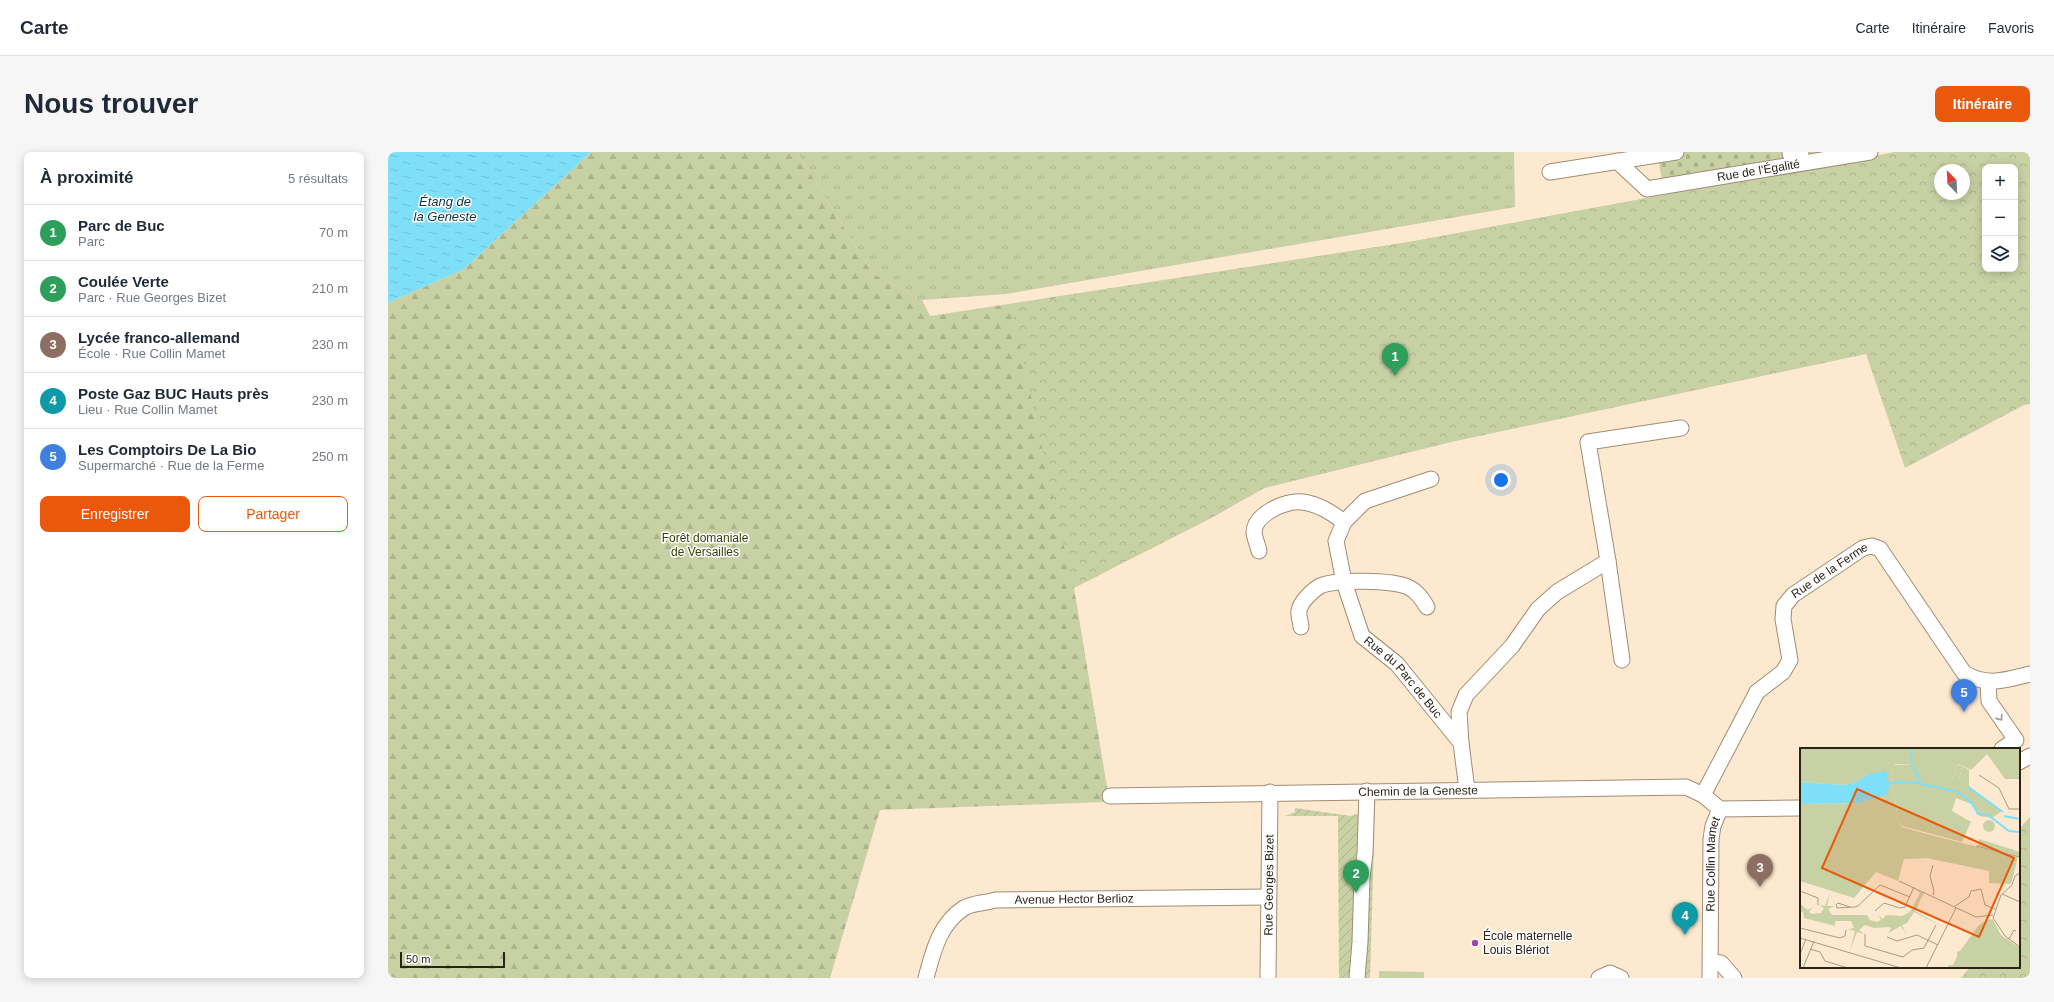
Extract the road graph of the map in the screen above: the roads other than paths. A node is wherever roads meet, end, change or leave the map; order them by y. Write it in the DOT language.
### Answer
graph roads {
  1 [pos="1676,152"];
  2 [pos="1870,152"];
  3 [pos="1600,158"];
  4 [pos="1616,161"];
  5 [pos="1550,172"];
  6 [pos="1681,428"];
  7 [pos="1431,479"];
  8 [pos="1344,522"];
  9 [pos="1259,551"];
  10 [pos="1608,561"];
  11 [pos="1344,582"];
  12 [pos="1427,607"];
  13 [pos="1301,626"];
  14 [pos="1622,660"];
  15 [pos="2030,674"];
  16 [pos="1988,682"];
  17 [pos="1461,743"];
  18 [pos="2004,748"];
  19 [pos="2030,756"];
  20 [pos="2020,761"];
  21 [pos="1467,790"];
  22 [pos="1367,791"];
  23 [pos="1270,792"];
  24 [pos="1704,795"];
  25 [pos="1110,796"];
  26 [pos="1800,808"];
  27 [pos="1720,809"];
  28 [pos="1268,897"];
  29 [pos="1710,962"];
  30 [pos="926,978"];
  31 [pos="1268,978"];
  32 [pos="1357,978"];
  33 [pos="1599,978"];
  34 [pos="1621,978"];
  35 [pos="1710,978"];
  36 [pos="1734,978"];
  1 -- 4 [label="street"];
  2 -- 4 [label="street, Rue de l'Égalité"];
  3 -- 4 [label="street"];
  3 -- 5 [label="street"];
  6 -- 10 [label="street"];
  7 -- 8 [label="street, Rue du Parc de Buc"];
  8 -- 9 [label="street"];
  8 -- 11 [label="street, Rue du Parc de Buc"];
  10 -- 14 [label="street"];
  10 -- 17 [label="street"];
  11 -- 12 [label="street"];
  11 -- 13 [label="street"];
  11 -- 17 [label="street, Rue du Parc de Buc"];
  15 -- 16 [label="street, Rue de la Ferme"];
  16 -- 18 [label="street, one-way"];
  16 -- 24 [label="street, Rue de la Ferme"];
  17 -- 21 [label="street"];
  19 -- 20 [label="street"];
  21 -- 22 [label="street, Chemin de la Geneste"];
  21 -- 24 [label="street, Chemin de la Geneste"];
  22 -- 23 [label="street, Chemin de la Geneste"];
  22 -- 32 [label="street"];
  23 -- 25 [label="street, Chemin de la Geneste"];
  23 -- 28 [label="street, Rue Georges Bizet"];
  24 -- 27 [label="street, Chemin de la Geneste"];
  26 -- 27 [label="street, Rue Collin Mamet"];
  27 -- 29 [label="street, Rue Collin Mamet"];
  28 -- 30 [label="street, Avenue Hector Berlioz"];
  28 -- 31 [label="street, Rue Georges Bizet"];
  29 -- 35 [label="street, Rue Collin Mamet"];
  29 -- 36 [label="street"];
  33 -- 34 [label="street"];
}
